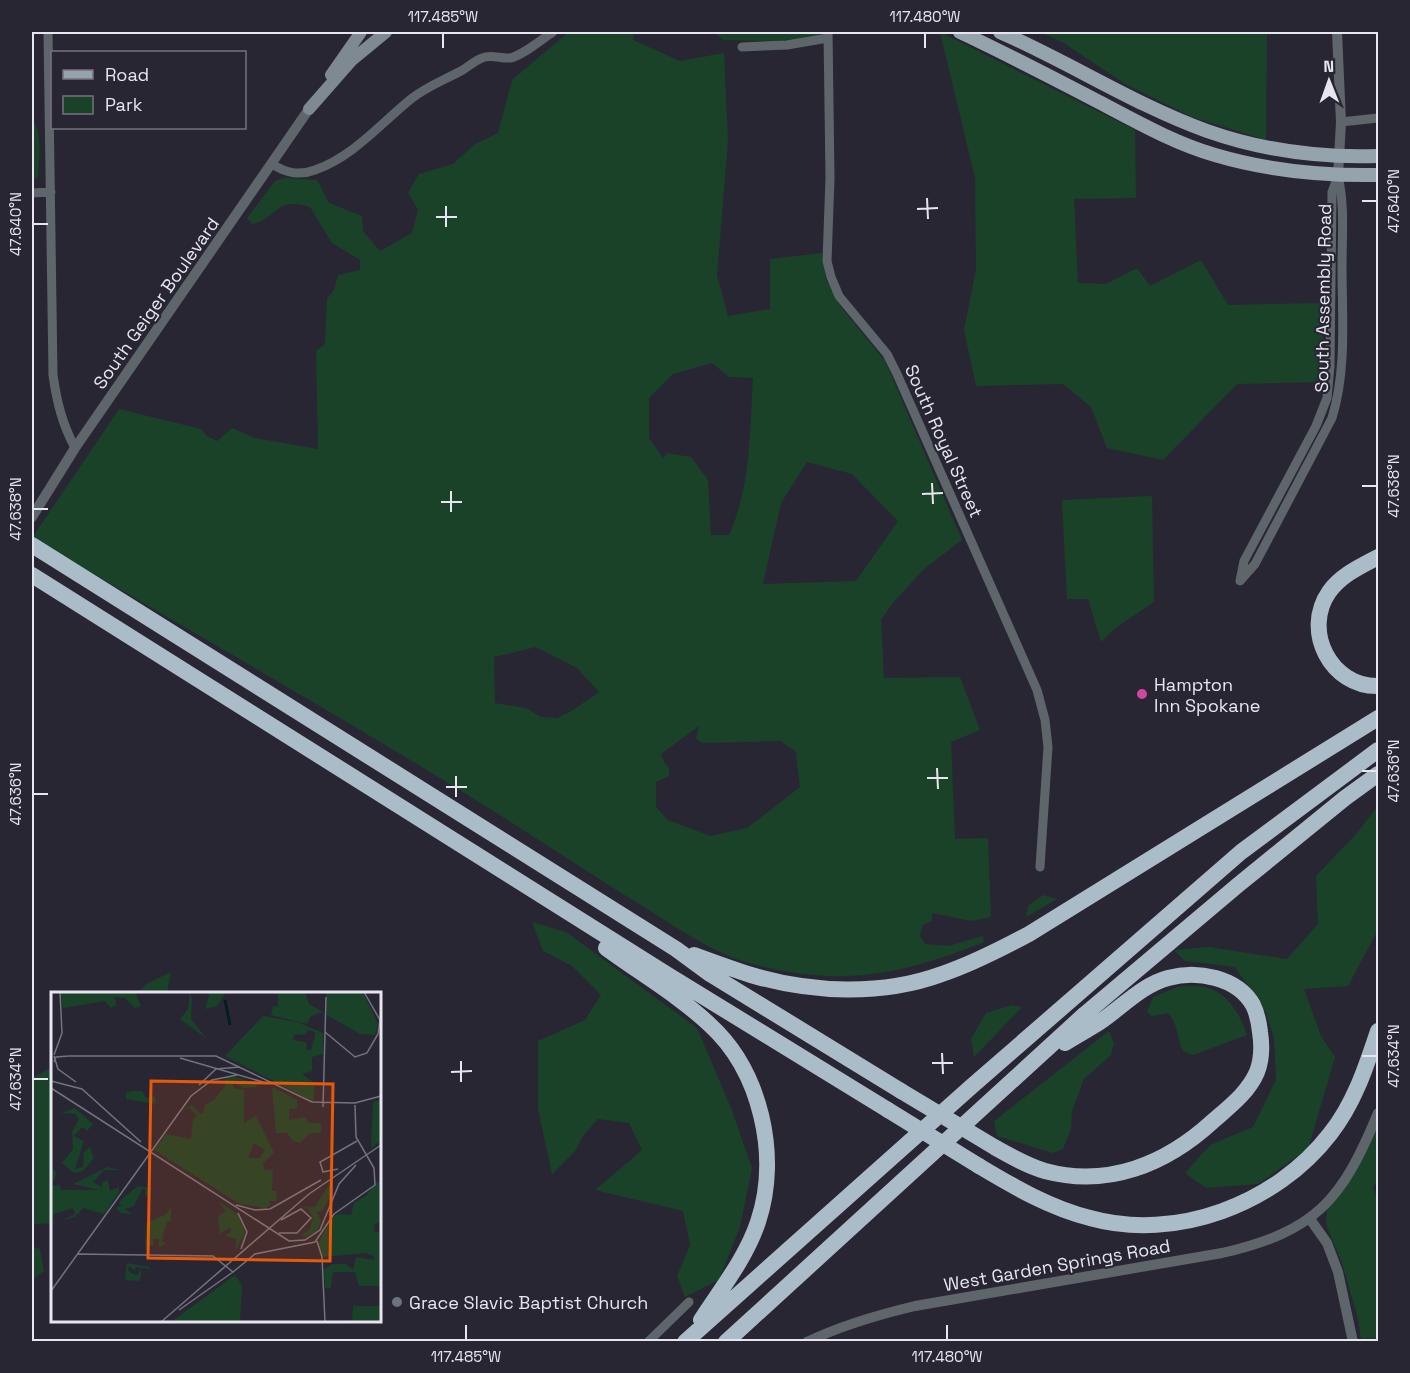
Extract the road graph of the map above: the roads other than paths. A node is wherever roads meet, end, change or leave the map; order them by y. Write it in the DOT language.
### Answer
graph roads {
  1 [pos="48,32"];
  2 [pos="361,32"];
  3 [pos="386,32"];
  4 [pos="553,32"];
  5 [pos="960,32"];
  6 [pos="1000,32"];
  7 [pos="1337,32"];
  8 [pos="828,35"];
  9 [pos="742,47"];
  10 [pos="309,109"];
  11 [pos="1378,118"];
  12 [pos="1341,122"];
  13 [pos="1339,155"];
  14 [pos="1378,156"];
  15 [pos="272,164"];
  16 [pos="1378,175"];
  17 [pos="1338,176"];
  18 [pos="51,192"];
  19 [pos="32,193"];
  20 [pos="75,448"];
  21 [pos="32,517"];
  22 [pos="38,548"];
  23 [pos="1378,557"];
  24 [pos="32,575"];
  25 [pos="1378,686"];
  26 [pos="1378,718"];
  27 [pos="1378,750"];
  28 [pos="1378,774"];
  29 [pos="1040,867"];
  30 [pos="571,914"];
  31 [pos="676,949"];
  32 [pos="1378,1031"];
  33 [pos="1030,1063"];
  34 [pos="1378,1113"];
  35 [pos="1310,1219"];
  36 [pos="689,1302"];
  37 [pos="687,1340"];
  38 [pos="648,1341"];
  39 [pos="726,1341"];
  40 [pos="807,1341"];
  41 [pos="1353,1341"];
  1 -- 18 [label="street"];
  2 -- 10 [label="main road"];
  3 -- 10 [label="main road"];
  4 -- 15 [label="street"];
  5 -- 17 [label="main road"];
  6 -- 13 [label="main road"];
  7 -- 12 [label="street, South Assembly Road"];
  8 -- 9 [label="street"];
  8 -- 29 [label="street, South Royal Street"];
  10 -- 15 [label="street, South Geiger Boulevard"];
  11 -- 12 [label="street"];
  12 -- 13 [label="street, South Assembly Road"];
  13 -- 14 [label="main road"];
  13 -- 17 [label="street, South Assembly Road"];
  15 -- 20 [label="street, South Geiger Boulevard"];
  16 -- 17 [label="main road"];
  17 -- 17 [label="street, South Assembly Road"];
  18 -- 19 [label="street"];
  18 -- 20 [label="street"];
  20 -- 21 [label="street, South Geiger Boulevard"];
  22 -- 31 [label="highway"];
  23 -- 25 [label="highway"];
  24 -- 30 [label="highway"];
  26 -- 31 [label="highway"];
  27 -- 37 [label="highway"];
  28 -- 33 [label="highway"];
  30 -- 32 [label="highway, bridge"];
  30 -- 37 [label="highway"];
  31 -- 33 [label="highway, bridge"];
  33 -- 39 [label="highway"];
  34 -- 35 [label="street, West Garden Springs Road"];
  35 -- 40 [label="street, West Garden Springs Road"];
  35 -- 41 [label="street"];
  36 -- 38 [label="street"];
}
